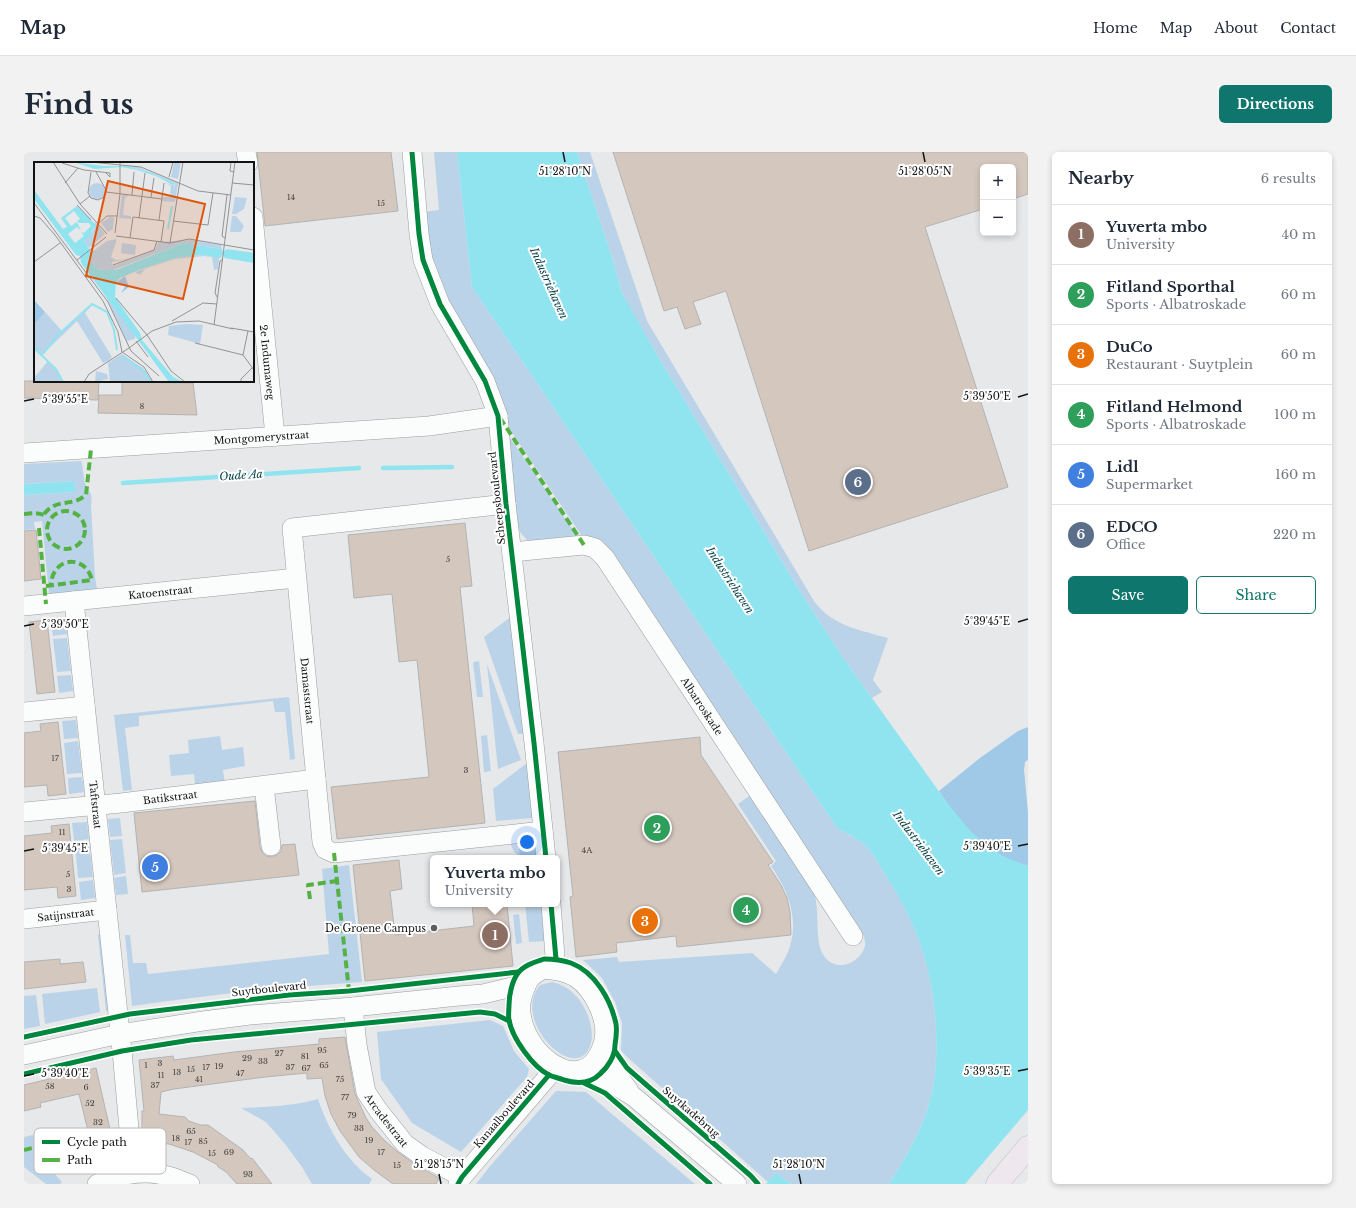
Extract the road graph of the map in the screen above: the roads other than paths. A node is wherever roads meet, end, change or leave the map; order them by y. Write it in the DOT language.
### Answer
graph roads {
  1 [pos="246,152"];
  2 [pos="412,152"];
  3 [pos="248,162"];
  4 [pos="254,227"];
  5 [pos="498,416"];
  6 [pos="275,436"];
  7 [pos="24,453"];
  8 [pos="506,504"];
  9 [pos="512,552"];
  10 [pos="296,578"];
  11 [pos="74,601"];
  12 [pos="24,606"];
  13 [pos="85,706"];
  14 [pos="24,712"];
  15 [pos="316,780"];
  16 [pos="264,786"];
  17 [pos="96,805"];
  18 [pos="24,812"];
  19 [pos="543,831"];
  20 [pos="271,846"];
  21 [pos="546,855"];
  22 [pos="551,907"];
  23 [pos="107,910"];
  24 [pos="24,919"];
  25 [pos="853,936"];
  26 [pos="556,970"];
  27 [pos="526,986"];
  28 [pos="483,994"];
  29 [pos="353,1007"];
  30 [pos="520,1008"];
  31 [pos="120,1034"];
  32 [pos="601,1052"];
  33 [pos="24,1055"];
  34 [pos="556,1066"];
  35 [pos="587,1068"];
  36 [pos="634,1096"];
  37 [pos="129,1128"];
  38 [pos="1028,1147"];
  39 [pos="1028,1168"];
  40 [pos="128,1174"];
  41 [pos="163,1174"];
  42 [pos="460,1181"];
  43 [pos="97,1184"];
  44 [pos="190,1184"];
  45 [pos="737,1184"];
  46 [pos="997,1184"];
  47 [pos="1014,1184"];
  1 -- 3 [label="street"];
  2 -- 5 [label="street, Scheepsboulevard"];
  4 -- 6 [label="street, 2e Indumaweg"];
  5 -- 6 [label="street, Montgomerystraat"];
  5 -- 8 [label="street, Scheepsboulevard"];
  6 -- 7 [label="street, Montgomerystraat"];
  8 -- 9 [label="street, Scheepsboulevard"];
  8 -- 10 [label="street, Damaststraat"];
  9 -- 19 [label="street, Scheepsboulevard"];
  9 -- 25 [label="street, Albatroskade"];
  10 -- 11 [label="street, Katoenstraat"];
  10 -- 15 [label="street, Damaststraat"];
  11 -- 12 [label="street, Katoenstraat"];
  11 -- 13 [label="street, Taftstraat"];
  13 -- 14 [label="street"];
  13 -- 17 [label="street, Taftstraat"];
  15 -- 16 [label="street, Batikstraat"];
  15 -- 19 [label="street, Damaststraat"];
  16 -- 17 [label="street, Batikstraat"];
  16 -- 20 [label="street"];
  17 -- 18 [label="street, Batikstraat"];
  17 -- 23 [label="street, Taftstraat"];
  19 -- 21 [label="street, Scheepsboulevard"];
  22 -- 26 [label="street"];
  23 -- 24 [label="street, Satijnstraat"];
  23 -- 31 [label="street, Taftstraat"];
  26 -- 27 [label="street"];
  26 -- 32 [label="street"];
  27 -- 28 [label="street"];
  27 -- 30 [label="street"];
  28 -- 29 [label="street"];
  28 -- 30 [label="street"];
  29 -- 31 [label="street"];
  29 -- 42 [label="street, Arcadestraat"];
  30 -- 34 [label="street"];
  31 -- 33 [label="street"];
  31 -- 37 [label="street, Taftstraat"];
  32 -- 35 [label="street"];
  32 -- 36 [label="street"];
  34 -- 35 [label="street"];
  34 -- 42 [label="street, Kanaalboulevard"];
  35 -- 36 [label="street"];
  36 -- 45 [label="street"];
  38 -- 46 [label="main road"];
  39 -- 47 [label="main road"];
  40 -- 43 [label="street"];
  41 -- 44 [label="street"];
}
